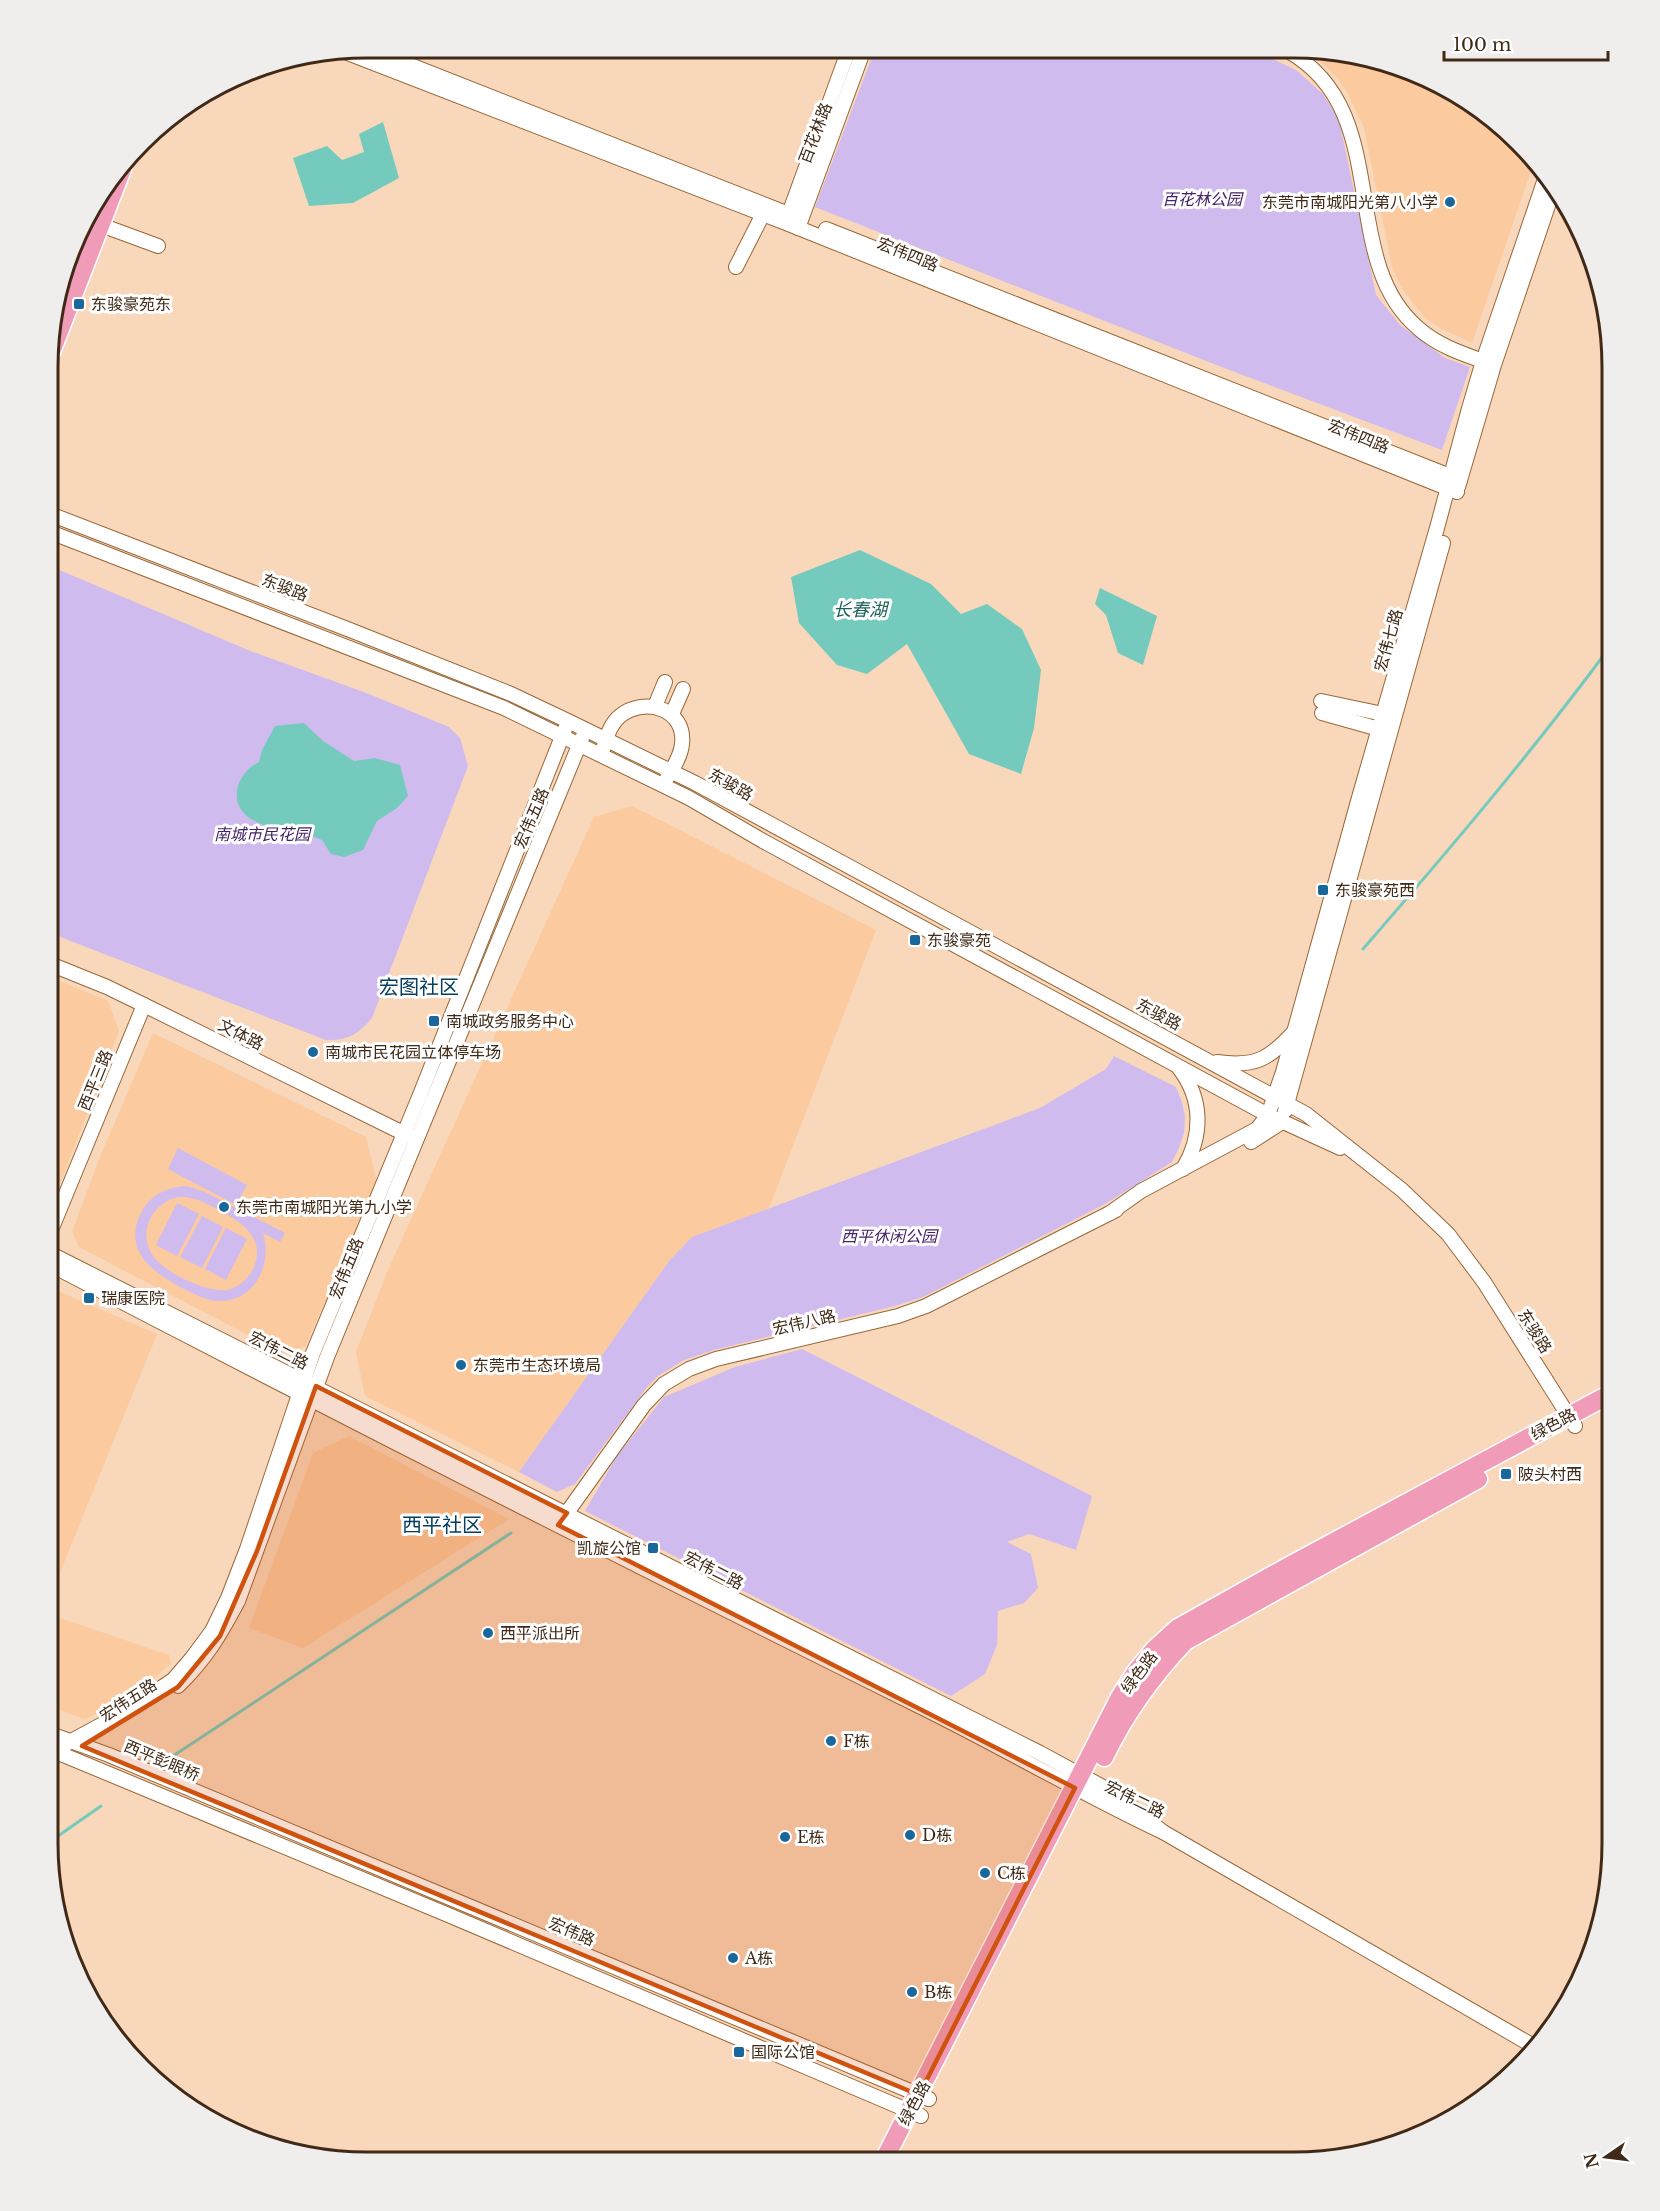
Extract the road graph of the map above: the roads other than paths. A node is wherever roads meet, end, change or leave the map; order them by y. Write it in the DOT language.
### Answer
graph roads {
  1 [pos="361,58"];
  2 [pos="392,58"];
  3 [pos="846,58"];
  4 [pos="861,58"];
  5 [pos="1296,58"];
  6 [pos="1543,186"];
  7 [pos="113,194"];
  8 [pos="1551,198"];
  9 [pos="763,214"];
  10 [pos="793,221"];
  11 [pos="100,225"];
  12 [pos="158,246"];
  13 [pos="735,267"];
  14 [pos="61,325"];
  15 [pos="1483,361"];
  16 [pos="1454,485"];
  17 [pos="58,512"];
  18 [pos="58,517"];
  19 [pos="66,520"];
  20 [pos="58,535"];
  21 [pos="58,538"];
  22 [pos="66,538"];
  23 [pos="665,682"];
  24 [pos="684,689"];
  25 [pos="655,706"];
  26 [pos="672,714"];
  27 [pos="1383,714"];
  28 [pos="568,722"];
  29 [pos="1379,729"];
  30 [pos="585,730"];
  31 [pos="562,736"];
  32 [pos="606,740"];
  33 [pos="579,745"];
  34 [pos="601,755"];
  35 [pos="671,771"];
  36 [pos="664,786"];
  37 [pos="58,967"];
  38 [pos="144,1005"];
  39 [pos="1294,1032"];
  40 [pos="1211,1061"];
  41 [pos="1177,1066"];
  42 [pos="1274,1096"];
  43 [pos="1287,1104"];
  44 [pos="1268,1115"];
  45 [pos="1282,1122"];
  46 [pos="410,1136"];
  47 [pos="1359,1157"];
  48 [pos="1183,1169"];
  49 [pos="58,1213"];
  50 [pos="1110,1213"];
  51 [pos="58,1258"];
  52 [pos="58,1268"];
  53 [pos="307,1390"];
  54 [pos="1602,1399"];
  55 [pos="1602,1410"];
  56 [pos="1572,1421"];
  57 [pos="491,1483"];
  58 [pos="562,1519"];
  59 [pos="58,1737"];
  60 [pos="76,1744"];
  61 [pos="58,1751"];
  62 [pos="58,1753"];
  63 [pos="1084,1784"];
  64 [pos="202,1794"];
  65 [pos="195,1811"];
  66 [pos="1528,2043"];
  67 [pos="924,2097"];
  68 [pos="915,2113"];
  69 [pos="890,2152"];
  70 [pos="901,2152"];
  1 -- 9 [label="street, 宏伟四路"];
  2 -- 10 [label="street, 宏伟四路"];
  3 -- 10 [label="street, 百花林路"];
  4 -- 10 [label="street, 百花林路"];
  5 -- 15 [label="street"];
  6 -- 15 [label="street, 宏伟七路"];
  7 -- 11 [label="main road"];
  8 -- 16 [label="street, 宏伟七路"];
  9 -- 10 [label="street, 宏伟四路"];
  9 -- 13 [label="street"];
  10 -- 16 [label="street, 宏伟四路"];
  11 -- 12 [label="street"];
  11 -- 14 [label="main road"];
  15 -- 16 [label="street, 宏伟七路"];
  16 -- 27 [label="street, 宏伟七路"];
  16 -- 43 [label="street, 宏伟七路"];
  17 -- 19 [label="street"];
  18 -- 19 [label="street, 东骏路"];
  19 -- 28 [label="street, 东骏路"];
  20 -- 22 [label="street, 东骏路"];
  21 -- 22 [label="street"];
  22 -- 31 [label="street, 东骏路"];
  23 -- 25 [label="street"];
  24 -- 26 [label="street"];
  25 -- 26 [label="street"];
  25 -- 32 [label="street"];
  26 -- 35 [label="street"];
  27 -- 29 [label="street, 宏伟七路"];
  27 -- 29 [label="street"];
  28 -- 30 [label="street, 东骏路"];
  28 -- 31 [label="street"];
  29 -- 39 [label="street, 宏伟七路"];
  30 -- 32 [label="street, 东骏路"];
  30 -- 33 [label="street, 宏伟五路"];
  31 -- 33 [label="street, 东骏路"];
  31 -- 46 [label="street, 宏伟五路"];
  32 -- 34 [label="street"];
  32 -- 35 [label="street, 东骏路"];
  33 -- 34 [label="street, 东骏路"];
  33 -- 46 [label="street, 宏伟五路"];
  34 -- 36 [label="street, 东骏路"];
  35 -- 36 [label="street"];
  35 -- 40 [label="street, 东骏路"];
  36 -- 41 [label="street, 东骏路"];
  37 -- 38 [label="street, 文体路"];
  38 -- 46 [label="street, 文体路"];
  38 -- 49 [label="street, 西平三路"];
  39 -- 40 [label="street"];
  39 -- 42 [label="street, 宏伟七路"];
  40 -- 42 [label="street, 东骏路"];
  41 -- 44 [label="street, 东骏路"];
  41 -- 48 [label="street"];
  42 -- 43 [label="street, 东骏路"];
  42 -- 44 [label="street, 宏伟七路"];
  43 -- 45 [label="street, 宏伟七路"];
  43 -- 47 [label="street, 东骏路"];
  44 -- 45 [label="street, 东骏路"];
  44 -- 48 [label="street, 宏伟八路"];
  45 -- 47 [label="street, 东骏路"];
  45 -- 50 [label="street, 宏伟八路"];
  46 -- 53 [label="street, 宏伟五路"];
  47 -- 56 [label="street, 东骏路"];
  48 -- 50 [label="street, 宏伟八路"];
  50 -- 58 [label="street, 宏伟八路"];
  51 -- 53 [label="street, 宏伟二路"];
  52 -- 53 [label="street, 宏伟二路"];
  53 -- 57 [label="street"];
  53 -- 60 [label="street, 宏伟五路"];
  54 -- 56 [label="main road, 绿色路"];
  55 -- 56 [label="main road, 绿色路"];
  56 -- 63 [label="main road, 绿色路"];
  57 -- 58 [label="street, 宏伟二路"];
  57 -- 58 [label="street, 宏伟二路"];
  58 -- 63 [label="street, 宏伟二路"];
  59 -- 60 [label="street"];
  60 -- 61 [label="street, 宏伟五路"];
  60 -- 64 [label="street, 西平彭眼桥"];
  62 -- 65 [label="street, 西平彭眼桥"];
  63 -- 66 [label="street, 宏伟二路"];
  63 -- 67 [label="main road, 绿色路"];
  64 -- 67 [label="street, 宏伟路"];
  65 -- 68 [label="street, 宏伟路"];
  67 -- 68 [label="main road, 绿色路"];
  68 -- 69 [label="main road, 绿色路"];
  68 -- 70 [label="main road, 绿色路"];
}
